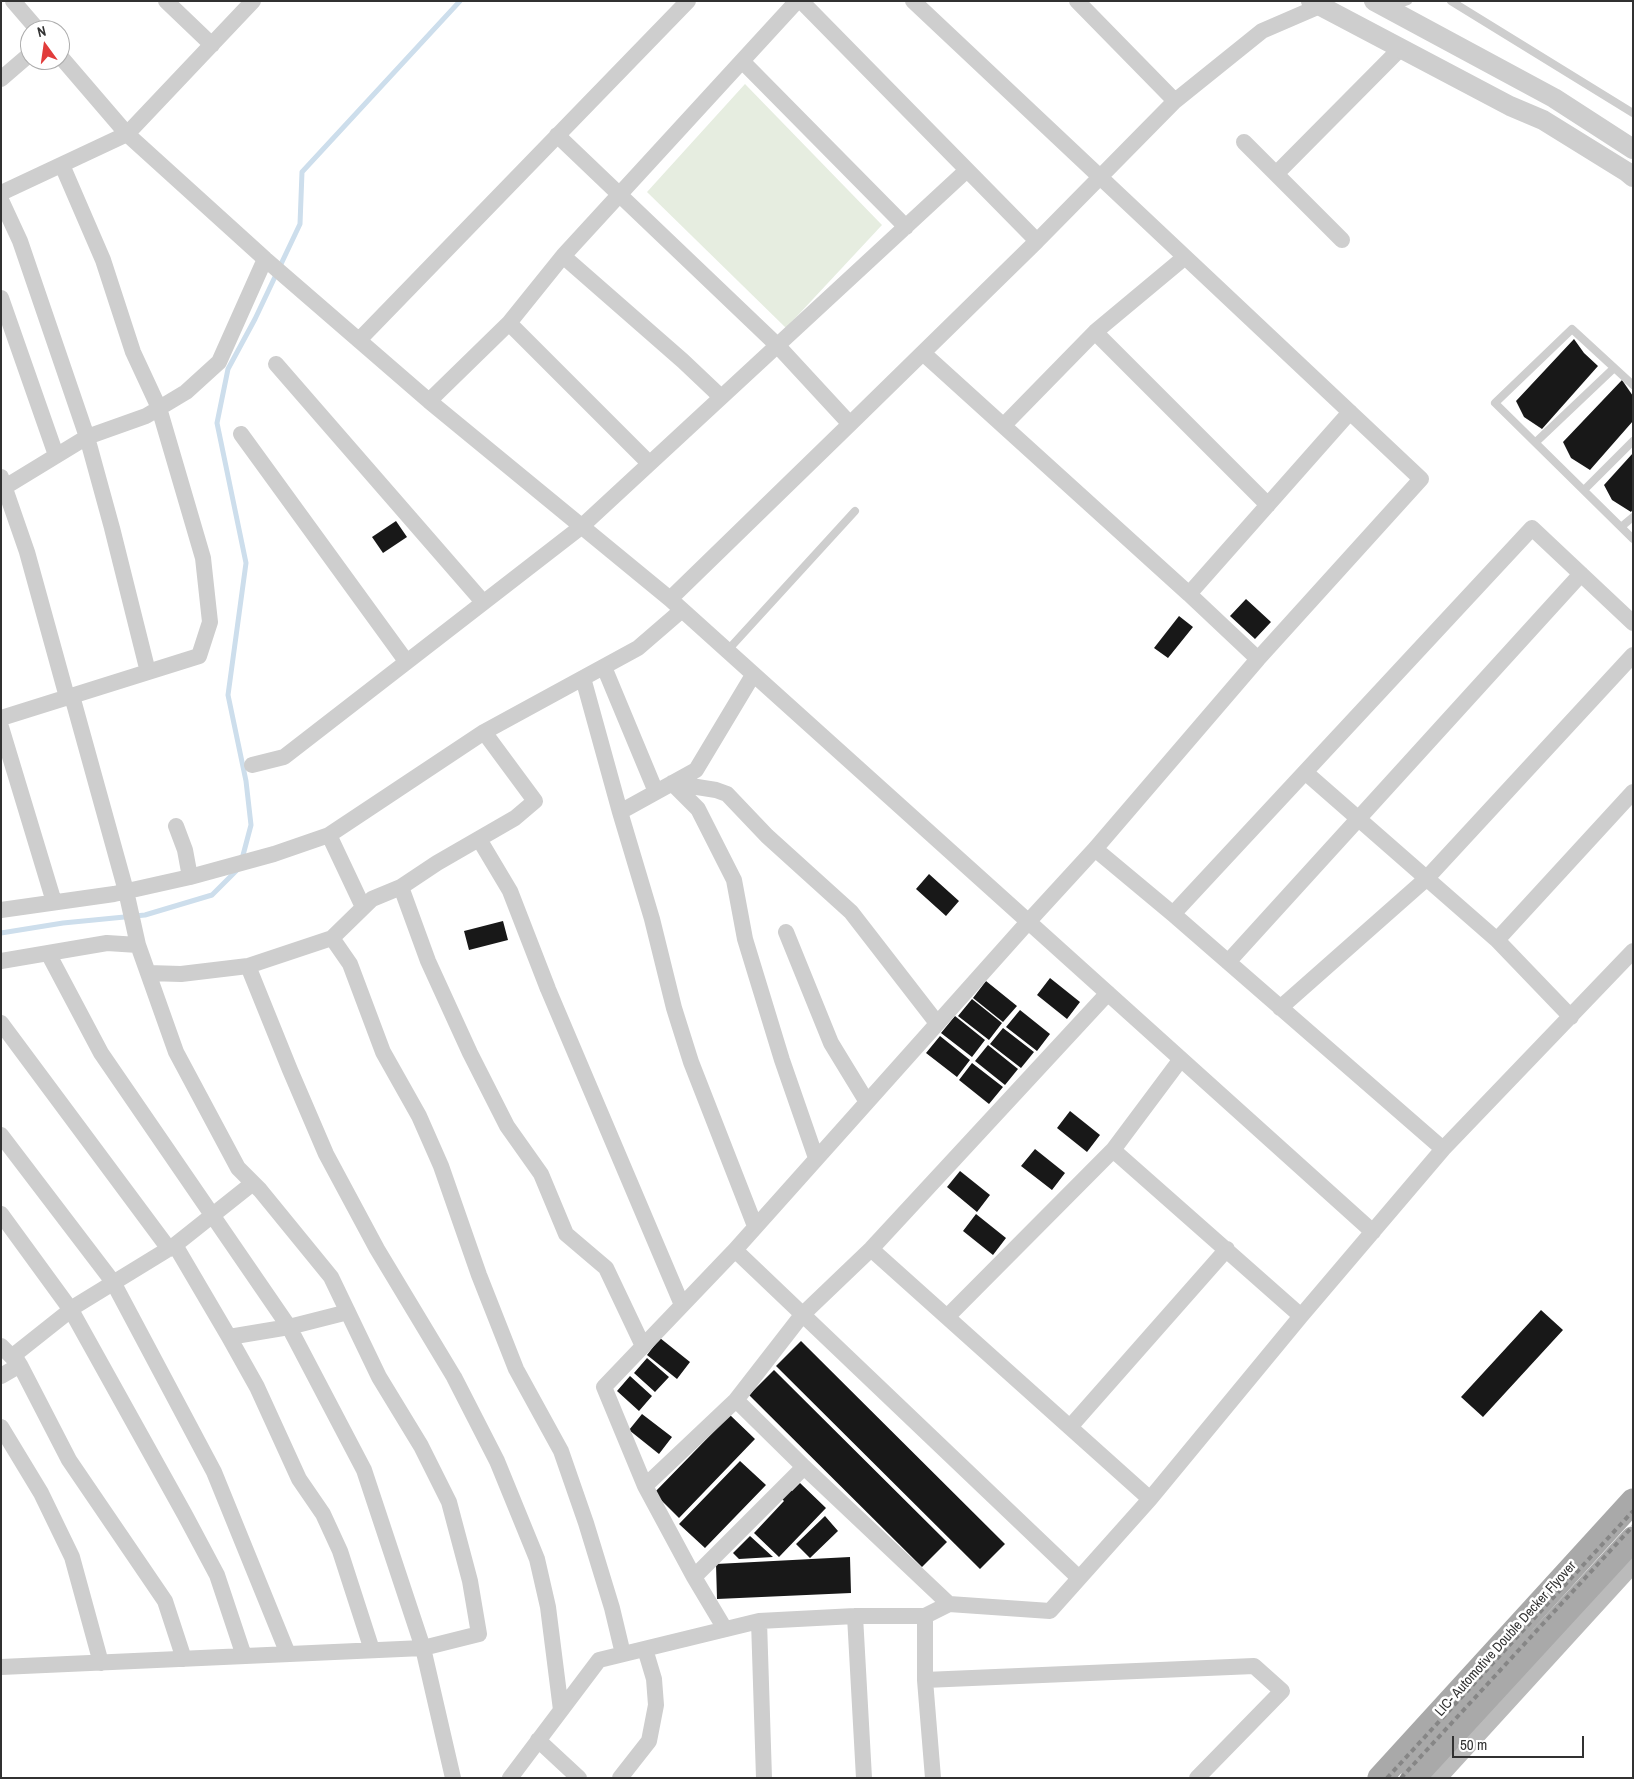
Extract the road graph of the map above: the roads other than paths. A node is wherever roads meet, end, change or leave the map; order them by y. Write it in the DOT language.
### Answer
graph roads {
  1 [pos="13,1"];
  2 [pos="166,1"];
  3 [pos="253,1"];
  4 [pos="688,1"];
  5 [pos="799,1"];
  6 [pos="913,1"];
  7 [pos="1077,1"];
  8 [pos="1408,1"];
  9 [pos="1451,1"];
  10 [pos="1316,4"];
  11 [pos="1380,5"];
  12 [pos="29,20"];
  13 [pos="212,45"];
  14 [pos="1401,48"];
  15 [pos="742,61"];
  16 [pos="20,63"];
  17 [pos="70,68"];
  18 [pos="1,79"];
  19 [pos="1175,101"];
  20 [pos="1633,113"];
  21 [pos="127,134"];
  22 [pos="557,135"];
  23 [pos="1244,142"];
  24 [pos="1633,150"];
  25 [pos="62,165"];
  26 [pos="967,170"];
  27 [pos="1277,173"];
  28 [pos="1100,177"];
  29 [pos="1633,177"];
  30 [pos="1,194"];
  31 [pos="620,194"];
  32 [pos="1,200"];
  33 [pos="906,227"];
  34 [pos="1342,240"];
  35 [pos="1037,241"];
  36 [pos="563,256"];
  37 [pos="1185,257"];
  38 [pos="268,262"];
  39 [pos="1,298"];
  40 [pos="509,323"];
  41 [pos="1096,332"];
  42 [pos="359,340"];
  43 [pos="777,345"];
  44 [pos="923,353"];
  45 [pos="276,364"];
  46 [pos="1614,368"];
  47 [pos="1633,385"];
  48 [pos="721,397"];
  49 [pos="429,401"];
  50 [pos="160,408"];
  51 [pos="1350,412"];
  52 [pos="850,424"];
  53 [pos="1004,425"];
  54 [pos="241,434"];
  55 [pos="88,437"];
  56 [pos="1633,441"];
  57 [pos="1536,442"];
  58 [pos="56,455"];
  59 [pos="649,463"];
  60 [pos="3,482"];
  61 [pos="1584,490"];
  62 [pos="1268,505"];
  63 [pos="855,511"];
  64 [pos="1633,517"];
  65 [pos="581,527"];
  66 [pos="1621,527"];
  67 [pos="1633,539"];
  68 [pos="1581,574"];
  69 [pos="1189,594"];
  70 [pos="670,599"];
  71 [pos="483,602"];
  72 [pos="682,610"];
  73 [pos="1633,623"];
  74 [pos="727,651"];
  75 [pos="1633,655"];
  76 [pos="1258,659"];
  77 [pos="406,661"];
  78 [pos="604,667"];
  79 [pos="148,672"];
  80 [pos="753,675"];
  81 [pos="583,678"];
  82 [pos="70,696"];
  83 [pos="1,718"];
  84 [pos="1,727"];
  85 [pos="484,732"];
  86 [pos="252,765"];
  87 [pos="1305,772"];
  88 [pos="672,783"];
  89 [pos="656,792"];
  90 [pos="1633,792"];
  91 [pos="620,812"];
  92 [pos="1359,820"];
  93 [pos="176,826"];
  94 [pos="329,835"];
  95 [pos="479,839"];
  96 [pos="1095,849"];
  97 [pos="190,876"];
  98 [pos="1426,879"];
  99 [pos="401,887"];
  100 [pos="126,891"];
  101 [pos="54,902"];
  102 [pos="3,906"];
  103 [pos="363,907"];
  104 [pos="1173,914"];
  105 [pos="1028,922"];
  106 [pos="786,932"];
  107 [pos="332,938"];
  108 [pos="1497,940"];
  109 [pos="138,945"];
  110 [pos="1633,951"];
  111 [pos="48,953"];
  112 [pos="1,961"];
  113 [pos="1228,962"];
  114 [pos="248,966"];
  115 [pos="148,973"];
  116 [pos="1108,994"];
  117 [pos="1280,1008"];
  118 [pos="1571,1017"];
  119 [pos="1,1023"];
  120 [pos="937,1023"];
  121 [pos="1181,1059"];
  122 [pos="866,1102"];
  123 [pos="1,1134"];
  124 [pos="1443,1149"];
  125 [pos="1113,1150"];
  126 [pos="816,1158"];
  127 [pos="253,1183"];
  128 [pos="1,1214"];
  129 [pos="212,1215"];
  130 [pos="756,1226"];
  131 [pos="1372,1232"];
  132 [pos="172,1247"];
  133 [pos="871,1249"];
  134 [pos="1227,1249"];
  135 [pos="735,1250"];
  136 [pos="113,1282"];
  137 [pos="682,1305"];
  138 [pos="71,1310"];
  139 [pos="348,1312"];
  140 [pos="802,1315"];
  141 [pos="1301,1316"];
  142 [pos="947,1317"];
  143 [pos="289,1327"];
  144 [pos="229,1337"];
  145 [pos="1,1346"];
  146 [pos="643,1346"];
  147 [pos="20,1365"];
  148 [pos="1,1376"];
  149 [pos="736,1400"];
  150 [pos="1,1427"];
  151 [pos="1070,1428"];
  152 [pos="804,1467"];
  153 [pos="645,1486"];
  154 [pos="1633,1486"];
  155 [pos="1150,1499"];
  156 [pos="1633,1501"];
  157 [pos="1633,1539"];
  158 [pos="1633,1561"];
  159 [pos="694,1577"];
  160 [pos="1079,1578"];
  161 [pos="949,1604"];
  162 [pos="855,1616"];
  163 [pos="925,1616"];
  164 [pos="759,1621"];
  165 [pos="726,1629"];
  166 [pos="423,1648"];
  167 [pos="645,1649"];
  168 [pos="372,1650"];
  169 [pos="288,1654"];
  170 [pos="623,1654"];
  171 [pos="244,1656"];
  172 [pos="184,1659"];
  173 [pos="101,1663"];
  174 [pos="1,1667"];
  175 [pos="925,1680"];
  176 [pos="561,1710"];
  177 [pos="538,1740"];
  178 [pos="453,1778"];
  179 [pos="510,1778"];
  180 [pos="579,1778"];
  181 [pos="620,1778"];
  182 [pos="764,1778"];
  183 [pos="864,1778"];
  184 [pos="933,1778"];
  185 [pos="1197,1778"];
  186 [pos="1367,1778"];
  187 [pos="1380,1778"];
  188 [pos="1413,1778"];
  189 [pos="1435,1778"];
  1 -- 12 [label="street"];
  2 -- 13 [label="street"];
  3 -- 13 [label="street"];
  4 -- 22 [label="street"];
  5 -- 15 [label="street"];
  5 -- 26 [label="street"];
  6 -- 28 [label="street"];
  7 -- 19 [label="street"];
  8 -- 11 [label="lane"];
  9 -- 20 [label="lane"];
  10 -- 14 [label="street"];
  10 -- 19 [label="street"];
  11 -- 24 [label="street"];
  13 -- 21 [label="street"];
  14 -- 27 [label="street"];
  14 -- 29 [label="street"];
  15 -- 31 [label="street"];
  15 -- 33 [label="street"];
  16 -- 18 [label="street"];
  17 -- 21 [label="street"];
  19 -- 28 [label="street"];
  21 -- 25 [label="street"];
  21 -- 38 [label="street"];
  22 -- 31 [label="street"];
  22 -- 42 [label="street"];
  23 -- 27 [label="street"];
  25 -- 30 [label="street"];
  25 -- 50 [label="street"];
  26 -- 33 [label="street"];
  26 -- 35 [label="street"];
  27 -- 34 [label="street"];
  28 -- 35 [label="street"];
  28 -- 37 [label="street"];
  31 -- 36 [label="street"];
  31 -- 43 [label="street"];
  32 -- 55 [label="street"];
  33 -- 43 [label="street"];
  35 -- 44 [label="street"];
  36 -- 40 [label="street"];
  36 -- 48 [label="street"];
  37 -- 41 [label="street"];
  37 -- 51 [label="street"];
  38 -- 42 [label="street"];
  38 -- 50 [label="street"];
  39 -- 58 [label="street"];
  40 -- 49 [label="street"];
  40 -- 59 [label="street"];
  41 -- 53 [label="street"];
  41 -- 62 [label="street"];
  42 -- 49 [label="street"];
  43 -- 48 [label="street"];
  43 -- 52 [label="street"];
  44 -- 52 [label="street"];
  44 -- 53 [label="street"];
  45 -- 71 [label="street"];
  46 -- 47 [label="lane"];
  46 -- 57 [label="lane"];
  46 -- 57 [label="lane"];
  48 -- 59 [label="street"];
  49 -- 65 [label="street"];
  50 -- 55 [label="street"];
  50 -- 79 [label="street"];
  51 -- 62 [label="street"];
  51 -- 76 [label="street"];
  52 -- 70 [label="street"];
  53 -- 69 [label="street"];
  54 -- 77 [label="street"];
  55 -- 58 [label="street"];
  55 -- 79 [label="street"];
  56 -- 61 [label="lane"];
  57 -- 61 [label="lane"];
  58 -- 60 [label="street"];
  59 -- 65 [label="street"];
  60 -- 82 [label="street"];
  61 -- 66 [label="lane"];
  62 -- 69 [label="street"];
  63 -- 74 [label="lane"];
  64 -- 66 [label="lane"];
  65 -- 70 [label="street"];
  65 -- 71 [label="street"];
  66 -- 67 [label="lane"];
  68 -- 73 [label="street"];
  68 -- 87 [label="street"];
  68 -- 92 [label="street"];
  69 -- 76 [label="street"];
  70 -- 72 [label="street"];
  71 -- 77 [label="street"];
  72 -- 74 [label="street"];
  72 -- 78 [label="street"];
  74 -- 80 [label="street"];
  75 -- 98 [label="street"];
  76 -- 96 [label="street"];
  77 -- 86 [label="street"];
  78 -- 81 [label="street"];
  78 -- 89 [label="street"];
  79 -- 82 [label="street"];
  80 -- 88 [label="street"];
  80 -- 105 [label="street"];
  81 -- 85 [label="street"];
  81 -- 91 [label="street"];
  82 -- 83 [label="street"];
  82 -- 100 [label="street"];
  84 -- 101 [label="street"];
  85 -- 94 [label="street"];
  85 -- 95 [label="street"];
  87 -- 92 [label="street"];
  87 -- 104 [label="street"];
  88 -- 89 [label="street"];
  88 -- 120 [label="street"];
  88 -- 126 [label="street"];
  89 -- 91 [label="street"];
  90 -- 108 [label="street"];
  91 -- 130 [label="street"];
  92 -- 98 [label="street"];
  92 -- 113 [label="street"];
  93 -- 97 [label="street"];
  94 -- 97 [label="street"];
  94 -- 103 [label="street"];
  95 -- 99 [label="street"];
  95 -- 137 [label="street"];
  96 -- 104 [label="street"];
  96 -- 105 [label="street"];
  97 -- 100 [label="street"];
  98 -- 108 [label="street"];
  98 -- 117 [label="street"];
  99 -- 103 [label="street"];
  99 -- 146 [label="street"];
  100 -- 101 [label="street"];
  100 -- 109 [label="street"];
  101 -- 102 [label="street"];
  103 -- 107 [label="street"];
  104 -- 113 [label="street"];
  105 -- 116 [label="street"];
  105 -- 120 [label="street"];
  106 -- 122 [label="street"];
  107 -- 114 [label="street"];
  107 -- 170 [label="street"];
  108 -- 118 [label="street"];
  109 -- 111 [label="street"];
  109 -- 115 [label="street"];
  110 -- 118 [label="street"];
  111 -- 112 [label="street"];
  111 -- 129 [label="street"];
  113 -- 117 [label="street"];
  114 -- 115 [label="street"];
  114 -- 176 [label="street"];
  115 -- 127 [label="street"];
  116 -- 121 [label="street"];
  116 -- 133 [label="street"];
  117 -- 124 [label="street"];
  118 -- 124 [label="street"];
  119 -- 132 [label="street"];
  120 -- 122 [label="street"];
  121 -- 125 [label="street"];
  121 -- 131 [label="street"];
  122 -- 126 [label="street"];
  123 -- 136 [label="street"];
  124 -- 131 [label="street"];
  125 -- 134 [label="street"];
  125 -- 142 [label="street"];
  126 -- 130 [label="street"];
  127 -- 129 [label="street"];
  127 -- 139 [label="street"];
  128 -- 138 [label="street"];
  129 -- 132 [label="street"];
  129 -- 143 [label="street"];
  130 -- 135 [label="street"];
  131 -- 141 [label="street"];
  132 -- 136 [label="street"];
  132 -- 144 [label="street"];
  133 -- 140 [label="street"];
  133 -- 142 [label="street"];
  134 -- 141 [label="street"];
  134 -- 151 [label="street"];
  135 -- 137 [label="street"];
  135 -- 140 [label="street"];
  136 -- 138 [label="street"];
  136 -- 169 [label="street"];
  137 -- 146 [label="street"];
  138 -- 147 [label="street"];
  138 -- 171 [label="street"];
  139 -- 143 [label="street"];
  139 -- 166 [label="street"];
  140 -- 149 [label="street"];
  140 -- 160 [label="street"];
  141 -- 155 [label="street"];
  142 -- 151 [label="street"];
  143 -- 144 [label="street"];
  143 -- 166 [label="street"];
  144 -- 168 [label="street"];
  145 -- 147 [label="street"];
  146 -- 153 [label="street"];
  147 -- 148 [label="street"];
  147 -- 172 [label="street"];
  149 -- 152 [label="street"];
  149 -- 153 [label="street"];
  150 -- 173 [label="street"];
  151 -- 155 [label="street"];
  152 -- 159 [label="street"];
  152 -- 161 [label="street"];
  153 -- 159 [label="street"];
  154 -- 186 [label="main road"];
  155 -- 160 [label="street"];
  156 -- 187 [label="main road, LIC- Automotive Double Decker Flyover"];
  157 -- 188 [label="main road, LIC- Automotive Double Decker Flyover"];
  158 -- 189 [label="main road"];
  159 -- 165 [label="street"];
  160 -- 161 [label="street"];
  161 -- 163 [label="street"];
  162 -- 163 [label="street"];
  162 -- 164 [label="street"];
  162 -- 183 [label="street"];
  163 -- 175 [label="street"];
  164 -- 165 [label="street"];
  164 -- 182 [label="street"];
  165 -- 167 [label="street"];
  166 -- 168 [label="street"];
  166 -- 178 [label="street"];
  167 -- 170 [label="street"];
  167 -- 181 [label="street"];
  168 -- 169 [label="street"];
  169 -- 171 [label="street"];
  170 -- 176 [label="street"];
  171 -- 172 [label="street"];
  172 -- 173 [label="street"];
  173 -- 174 [label="street"];
  175 -- 184 [label="street"];
  175 -- 185 [label="street"];
  176 -- 177 [label="street"];
  177 -- 179 [label="street"];
  177 -- 180 [label="street"];
}
